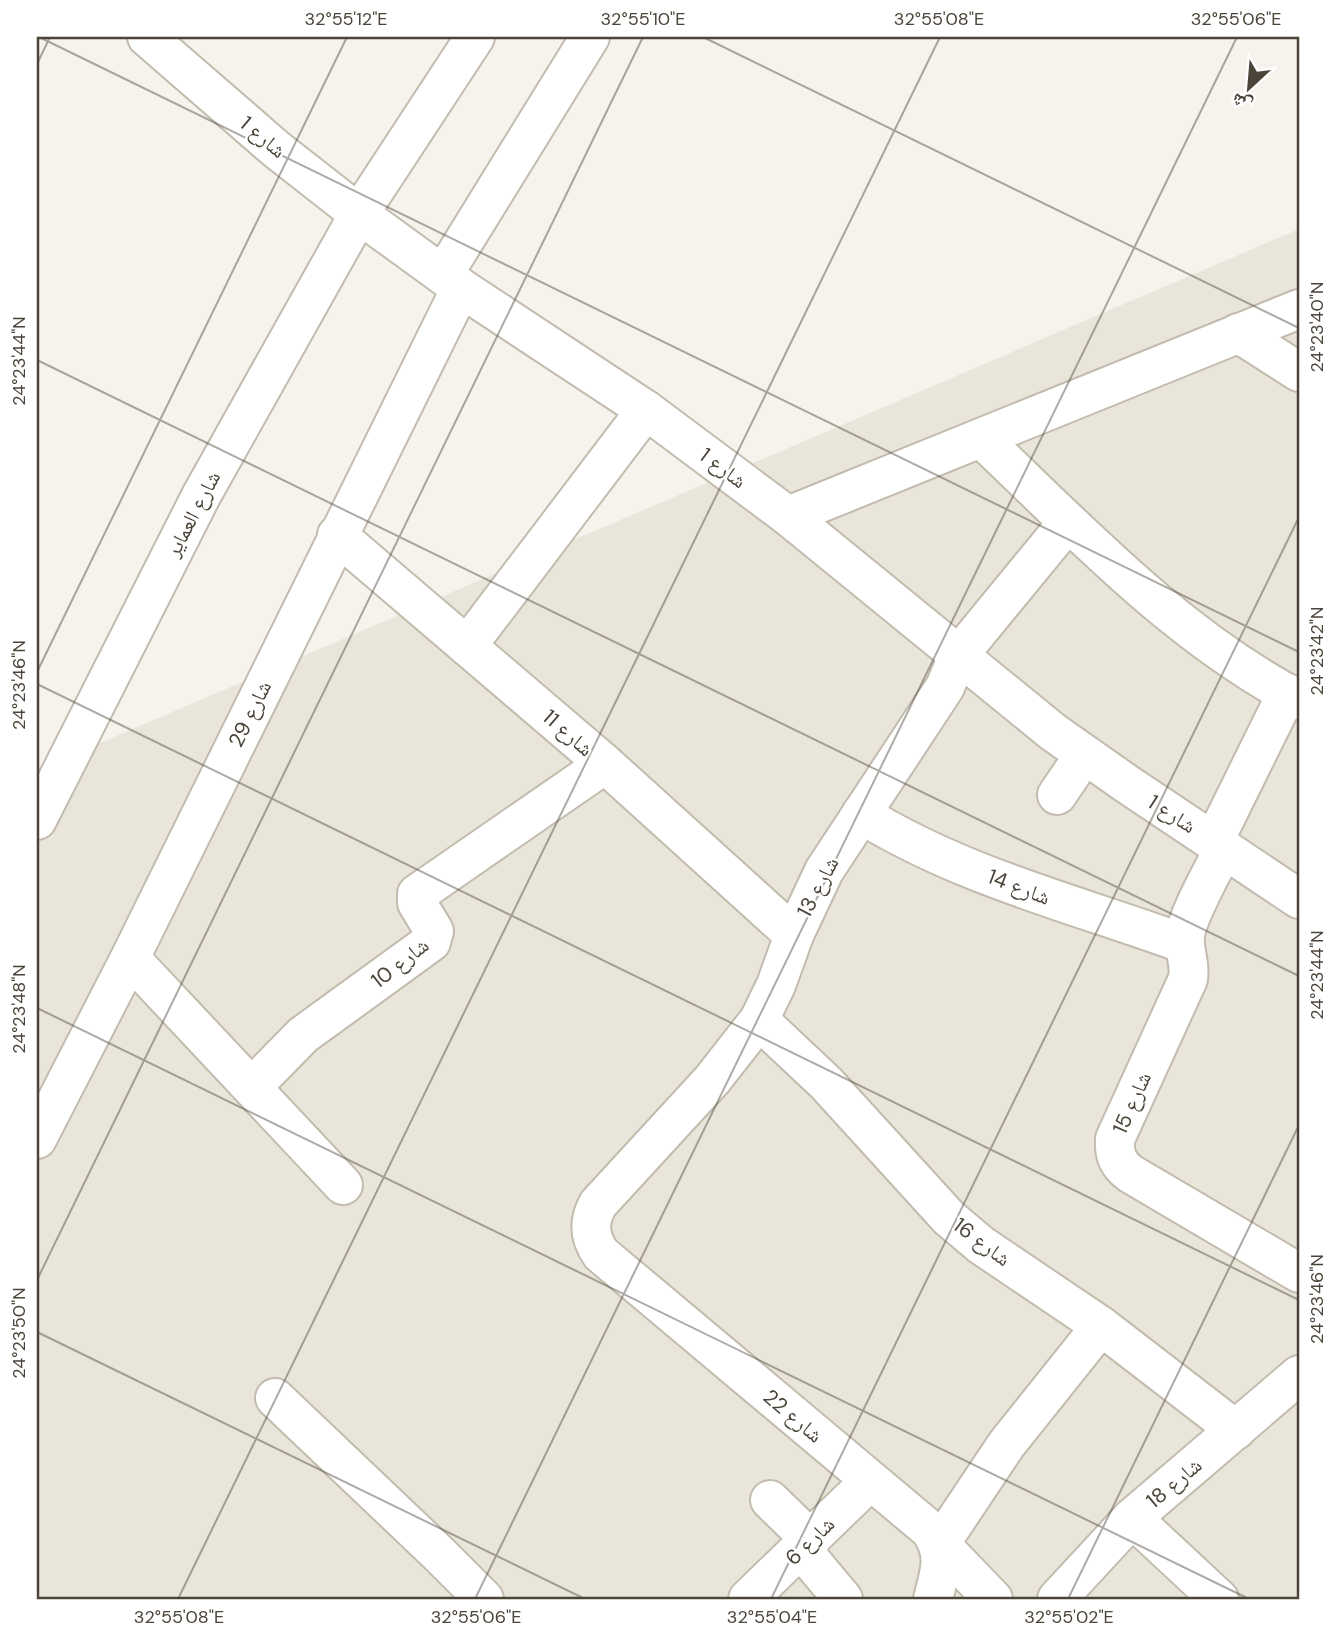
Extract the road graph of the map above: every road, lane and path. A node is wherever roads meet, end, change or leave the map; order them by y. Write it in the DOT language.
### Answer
graph roads {
  1 [pos="147,37"];
  2 [pos="475,37"];
  3 [pos="590,37"];
  4 [pos="359,214"];
  5 [pos="452,281"];
  6 [pos="1299,309"];
  7 [pos="1238,333"];
  8 [pos="1299,372"];
  9 [pos="646,410"];
  10 [pos="981,438"];
  11 [pos="788,516"];
  12 [pos="1068,522"];
  13 [pos="337,535"];
  14 [pos="467,646"];
  15 [pos="958,656"];
  16 [pos="1293,697"];
  17 [pos="1084,755"];
  18 [pos="605,764"];
  19 [pos="1057,795"];
  20 [pos="861,814"];
  21 [pos="37,820"];
  22 [pos="1219,844"];
  23 [pos="1299,899"];
  24 [pos="794,935"];
  25 [pos="1185,944"];
  26 [pos="130,958"];
  27 [pos="759,1020"];
  28 [pos="49,1086"];
  29 [pos="252,1087"];
  30 [pos="37,1139"];
  31 [pos="343,1185"];
  32 [pos="601,1254"];
  33 [pos="1299,1273"];
  34 [pos="1101,1326"];
  35 [pos="1299,1375"];
  36 [pos="275,1398"];
  37 [pos="1236,1430"];
  38 [pos="870,1481"];
  39 [pos="770,1500"];
  40 [pos="1132,1518"];
  41 [pos="940,1544"];
  42 [pos="807,1545"];
  43 [pos="484,1599"];
  44 [pos="748,1599"];
  45 [pos="843,1599"];
  46 [pos="933,1599"];
  47 [pos="993,1599"];
  48 [pos="1057,1599"];
  49 [pos="1219,1599"];
  1 -- 4 [label="street, شارع 1"];
  2 -- 4 [label="street, شارع العماير"];
  3 -- 5 [label="street, شارع 29"];
  4 -- 5 [label="street, شارع 1"];
  4 -- 21 [label="street, شارع العماير"];
  5 -- 9 [label="street, شارع 1"];
  5 -- 13 [label="street, شارع 29"];
  6 -- 7 [label="street"];
  7 -- 8 [label="street"];
  7 -- 10 [label="street"];
  9 -- 11 [label="street, شارع 1"];
  9 -- 14 [label="street"];
  10 -- 11 [label="street"];
  10 -- 12 [label="street"];
  11 -- 15 [label="street, شارع 1"];
  12 -- 15 [label="street, شارع 13"];
  12 -- 16 [label="street"];
  13 -- 14 [label="street, شارع 11"];
  13 -- 26 [label="street, شارع 29"];
  14 -- 18 [label="street, شارع 11"];
  15 -- 17 [label="street, شارع 1"];
  15 -- 20 [label="street, شارع 13"];
  16 -- 22 [label="street, شارع 15"];
  17 -- 19 [label="street"];
  17 -- 22 [label="street, شارع 1"];
  18 -- 24 [label="street, شارع 11"];
  18 -- 29 [label="street, شارع 10"];
  20 -- 24 [label="street, شارع 13"];
  20 -- 25 [label="street, شارع 14"];
  22 -- 23 [label="street, شارع 1"];
  22 -- 25 [label="street, شارع 15"];
  24 -- 27 [label="street, شارع 13"];
  25 -- 33 [label="street, شارع 15"];
  26 -- 28 [label="street, شارع 29"];
  26 -- 29 [label="street"];
  27 -- 32 [label="street, شارع 13"];
  27 -- 34 [label="street, شارع 16"];
  28 -- 30 [label="street, شارع 29"];
  29 -- 31 [label="street"];
  32 -- 38 [label="street, شارع 22"];
  34 -- 37 [label="street, شارع 16"];
  34 -- 41 [label="street"];
  35 -- 37 [label="street, شارع 18"];
  36 -- 43 [label="street"];
  37 -- 40 [label="street, شارع 18"];
  38 -- 41 [label="street, شارع 22"];
  38 -- 42 [label="street, شارع 6"];
  39 -- 42 [label="street"];
  40 -- 48 [label="street, شارع 18"];
  40 -- 49 [label="street"];
  41 -- 46 [label="street"];
  41 -- 47 [label="street, شارع 22"];
  42 -- 44 [label="street, شارع 6"];
  42 -- 45 [label="street"];
}
